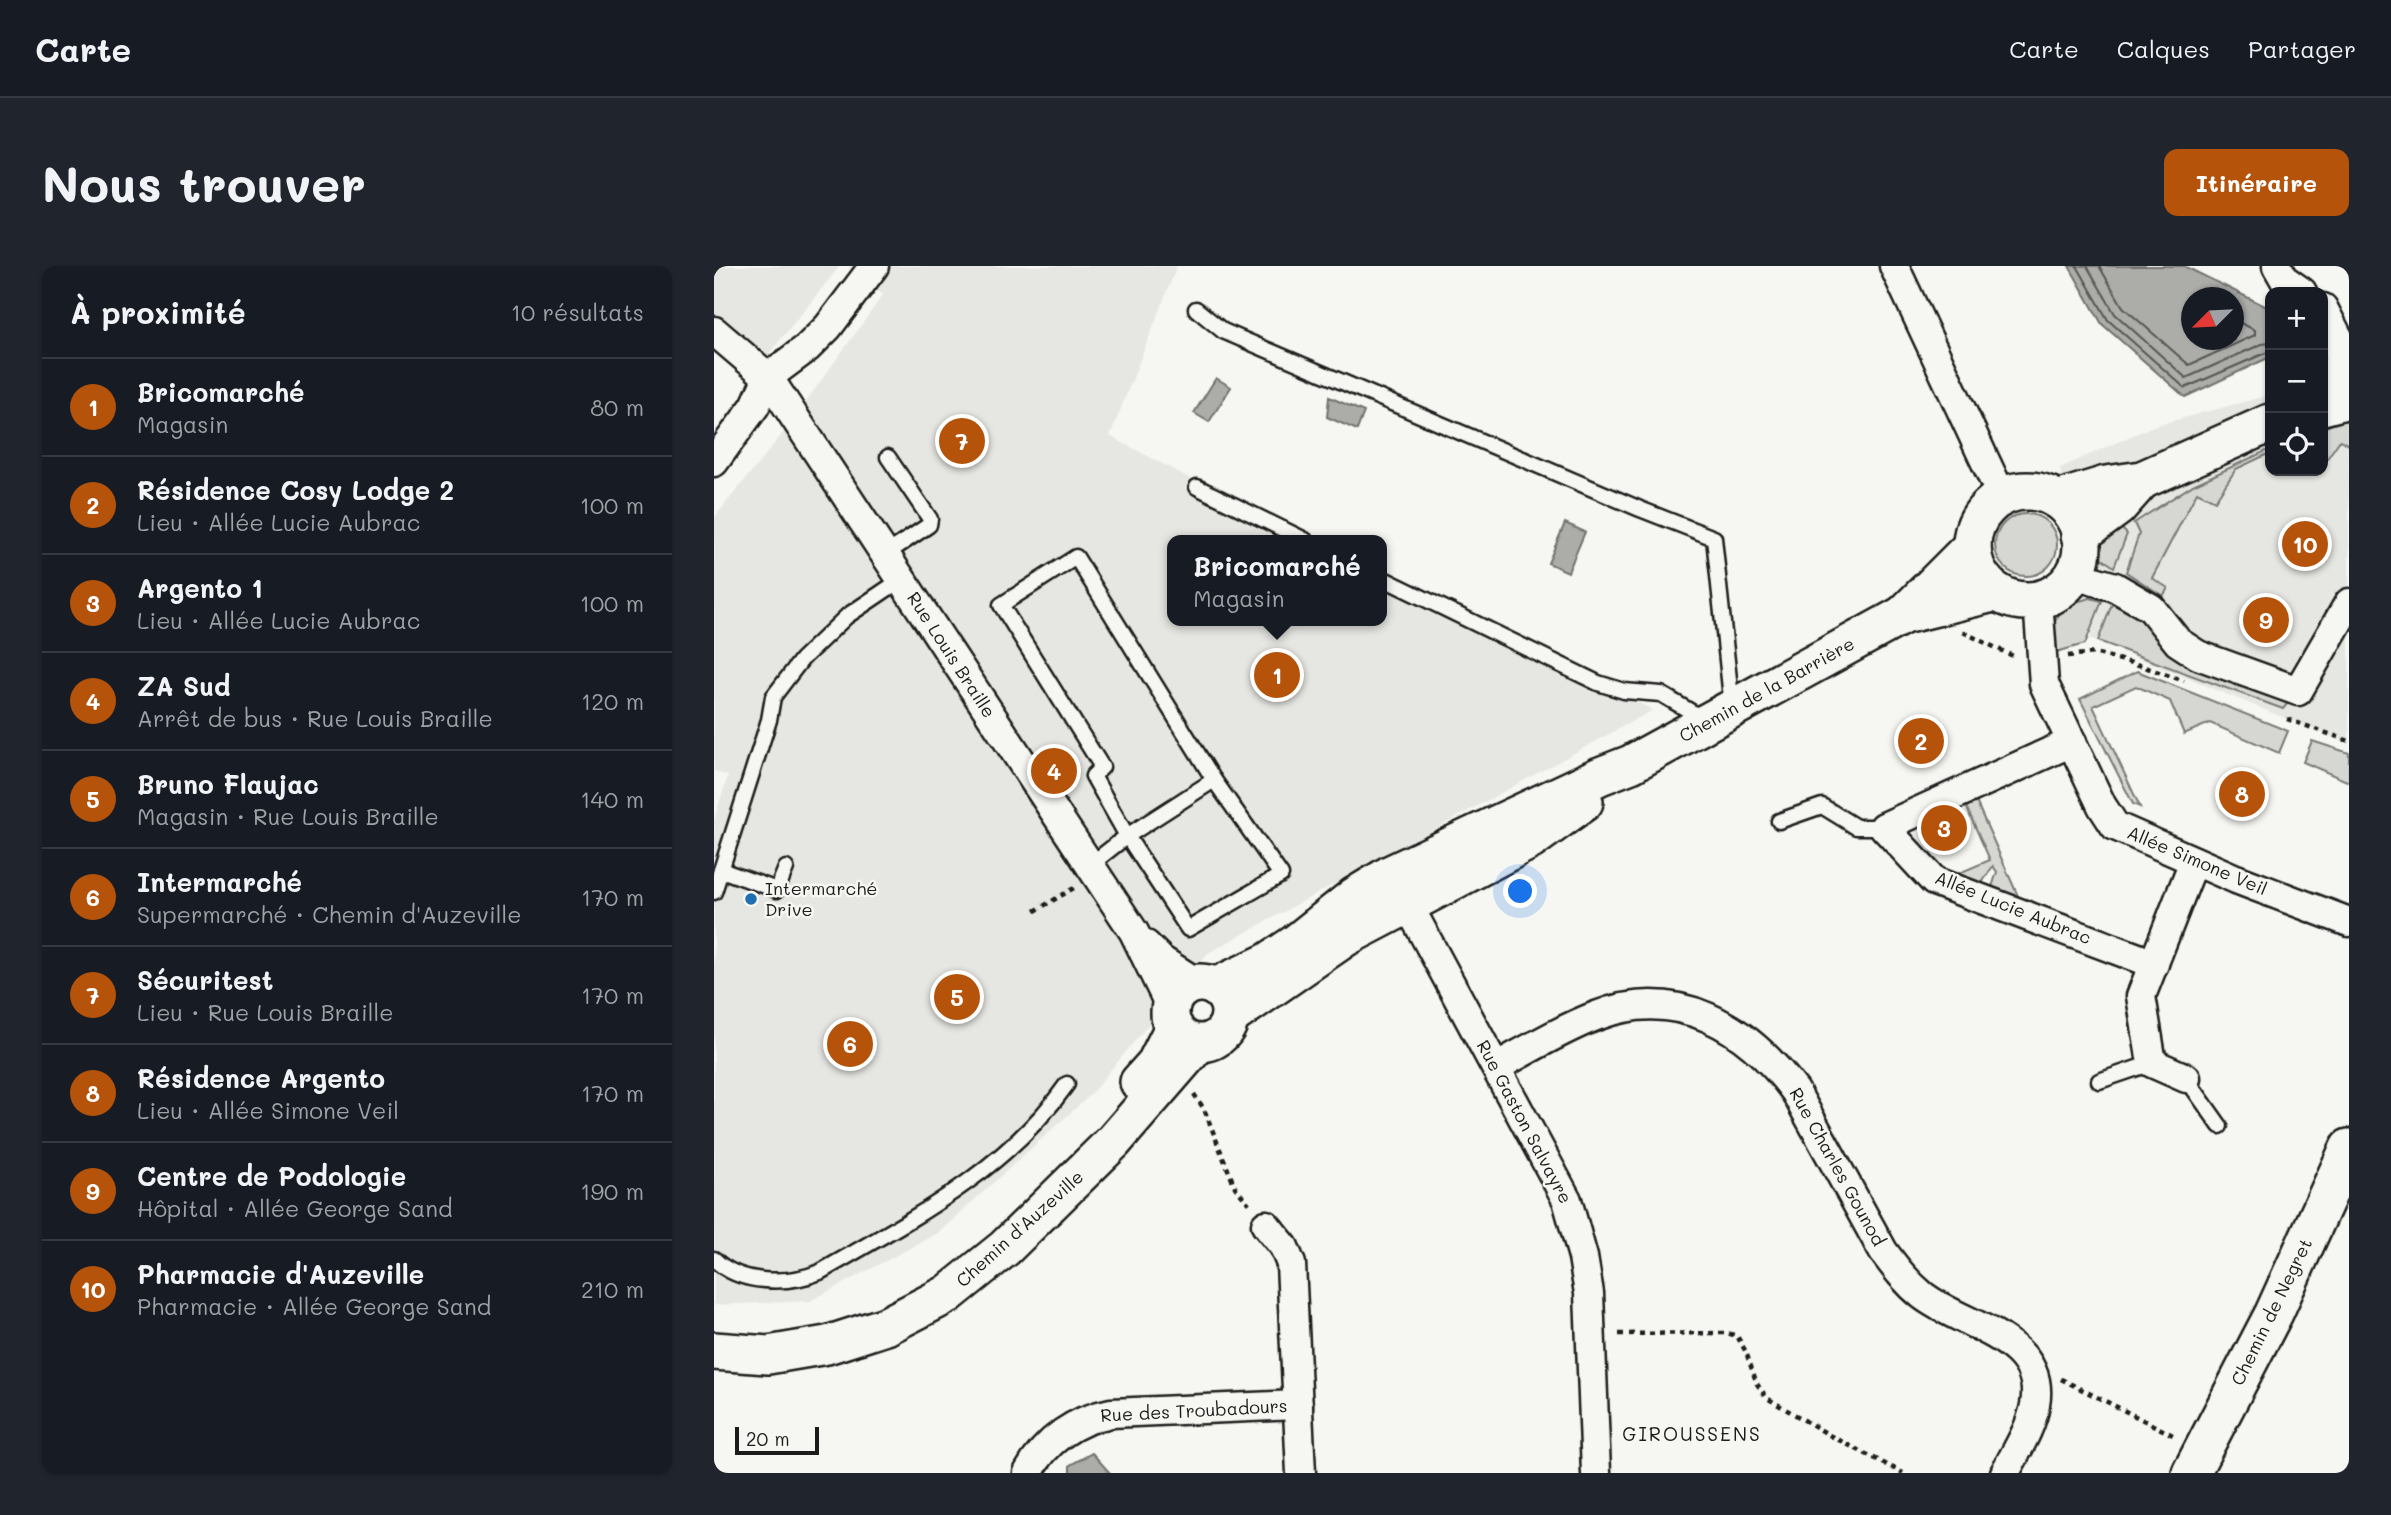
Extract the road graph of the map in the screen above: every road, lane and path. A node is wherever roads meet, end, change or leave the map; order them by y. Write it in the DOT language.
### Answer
graph roads {
  1 [pos="874,266"];
  2 [pos="1894,266"];
  3 [pos="2277,266"];
  4 [pos="2295,287"];
  5 [pos="1196,309"];
  6 [pos="2328,311"];
  7 [pos="2328,318"];
  8 [pos="2349,326"];
  9 [pos="714,331"];
  10 [pos="768,377"];
  11 [pos="2332,404"];
  12 [pos="2265,425"];
  13 [pos="888,457"];
  14 [pos="714,462"];
  15 [pos="2142,480"];
  16 [pos="1197,488"];
  17 [pos="2002,497"];
  18 [pos="2057,500"];
  19 [pos="1295,535"];
  20 [pos="2080,535"];
  21 [pos="1972,546"];
  22 [pos="886,554"];
  23 [pos="2074,575"];
  24 [pos="902,579"];
  25 [pos="1387,580"];
  26 [pos="1997,592"];
  27 [pos="2038,600"];
  28 [pos="2349,603"];
  29 [pos="1942,606"];
  30 [pos="1903,615"];
  31 [pos="2042,659"];
  32 [pos="2186,682"];
  33 [pos="1723,715"];
  34 [pos="2286,719"];
  35 [pos="2349,741"];
  36 [pos="2072,742"];
  37 [pos="1214,780"];
  38 [pos="1779,821"];
  39 [pos="1884,827"];
  40 [pos="1126,836"];
  41 [pos="2194,861"];
  42 [pos="786,868"];
  43 [pos="721,870"];
  44 [pos="1085,875"];
  45 [pos="1399,889"];
  46 [pos="714,892"];
  47 [pos="1035,911"];
  48 [pos="2349,922"];
  49 [pos="2154,964"];
  50 [pos="1197,1011"];
  51 [pos="2152,1063"];
  52 [pos="1496,1067"];
  53 [pos="2186,1078"];
  54 [pos="2099,1081"];
  55 [pos="1067,1084"];
  56 [pos="1204,1109"];
  57 [pos="2220,1126"];
  58 [pos="2349,1148"];
  59 [pos="1266,1225"];
  60 [pos="714,1259"];
  61 [pos="1590,1334"];
  62 [pos="714,1351"];
  63 [pos="2032,1374"];
  64 [pos="1298,1405"];
  65 [pos="2197,1462"];
  66 [pos="1028,1473"];
  67 [pos="1301,1473"];
  68 [pos="1596,1473"];
  69 [pos="1903,1473"];
  70 [pos="2005,1473"];
  1 -- 10 [label="street"];
  2 -- 17 [label="street"];
  3 -- 4 [label="street"];
  5 -- 33 [label="lane"];
  6 -- 8 [label="street"];
  7 -- 11 [label="street"];
  9 -- 10 [label="street, Rue Louis Braille"];
  10 -- 14 [label="street"];
  10 -- 22 [label="street, Rue Louis Braille"];
  12 -- 15 [label="street"];
  13 -- 22 [label="lane"];
  15 -- 18 [label="street"];
  15 -- 20 [label="street"];
  16 -- 19 [label="lane"];
  17 -- 18 [label="street"];
  17 -- 21 [label="street"];
  18 -- 20 [label="street"];
  20 -- 23 [label="street"];
  21 -- 26 [label="street"];
  21 -- 30 [label="street, Chemin de la Barrière"];
  22 -- 24 [label="street, Rue Louis Braille"];
  23 -- 27 [label="street"];
  23 -- 28 [label="street"];
  24 -- 43 [label="lane"];
  24 -- 44 [label="street, Rue Louis Braille"];
  25 -- 33 [label="lane"];
  26 -- 27 [label="street"];
  26 -- 29 [label="street, Chemin de la Barrière"];
  27 -- 31 [label="street, Allée Simone Veil"];
  29 -- 30 [label="street, Chemin de la Barrière"];
  29 -- 31 [label="path"];
  30 -- 33 [label="street, Chemin de la Barrière"];
  31 -- 32 [label="path"];
  31 -- 36 [label="street, Allée Simone Veil"];
  33 -- 45 [label="street, Chemin de la Barrière"];
  34 -- 35 [label="path"];
  36 -- 39 [label="street"];
  36 -- 41 [label="street, Allée Simone Veil"];
  37 -- 40 [label="lane"];
  37 -- 40 [label="lane"];
  37 -- 40 [label="lane"];
  38 -- 39 [label="lane"];
  39 -- 49 [label="street, Allée Lucie Aubrac"];
  40 -- 44 [label="lane"];
  41 -- 48 [label="street, Allée Simone Veil"];
  41 -- 49 [label="street"];
  42 -- 43 [label="lane"];
  43 -- 46 [label="lane"];
  44 -- 47 [label="path"];
  44 -- 50 [label="street, Rue Louis Braille"];
  45 -- 50 [label="street, Chemin de la Barrière"];
  45 -- 52 [label="street, Rue Gaston Salvayre"];
  49 -- 51 [label="street"];
  50 -- 62 [label="street, Chemin d'Auzeville"];
  50 -- 62 [label="street, Chemin d'Auzeville"];
  51 -- 53 [label="street"];
  51 -- 54 [label="lane"];
  52 -- 61 [label="street, Rue Gaston Salvayre"];
  52 -- 63 [label="street, Rue Charles Gounod"];
  53 -- 57 [label="lane"];
  55 -- 60 [label="lane"];
  56 -- 59 [label="path"];
  58 -- 65 [label="street, Chemin de Negret"];
  59 -- 64 [label="street"];
  61 -- 68 [label="street, Rue Gaston Salvayre"];
  61 -- 69 [label="path"];
  63 -- 65 [label="path"];
  63 -- 70 [label="street"];
  64 -- 66 [label="street, Rue des Troubadours"];
  64 -- 67 [label="street"];
}
